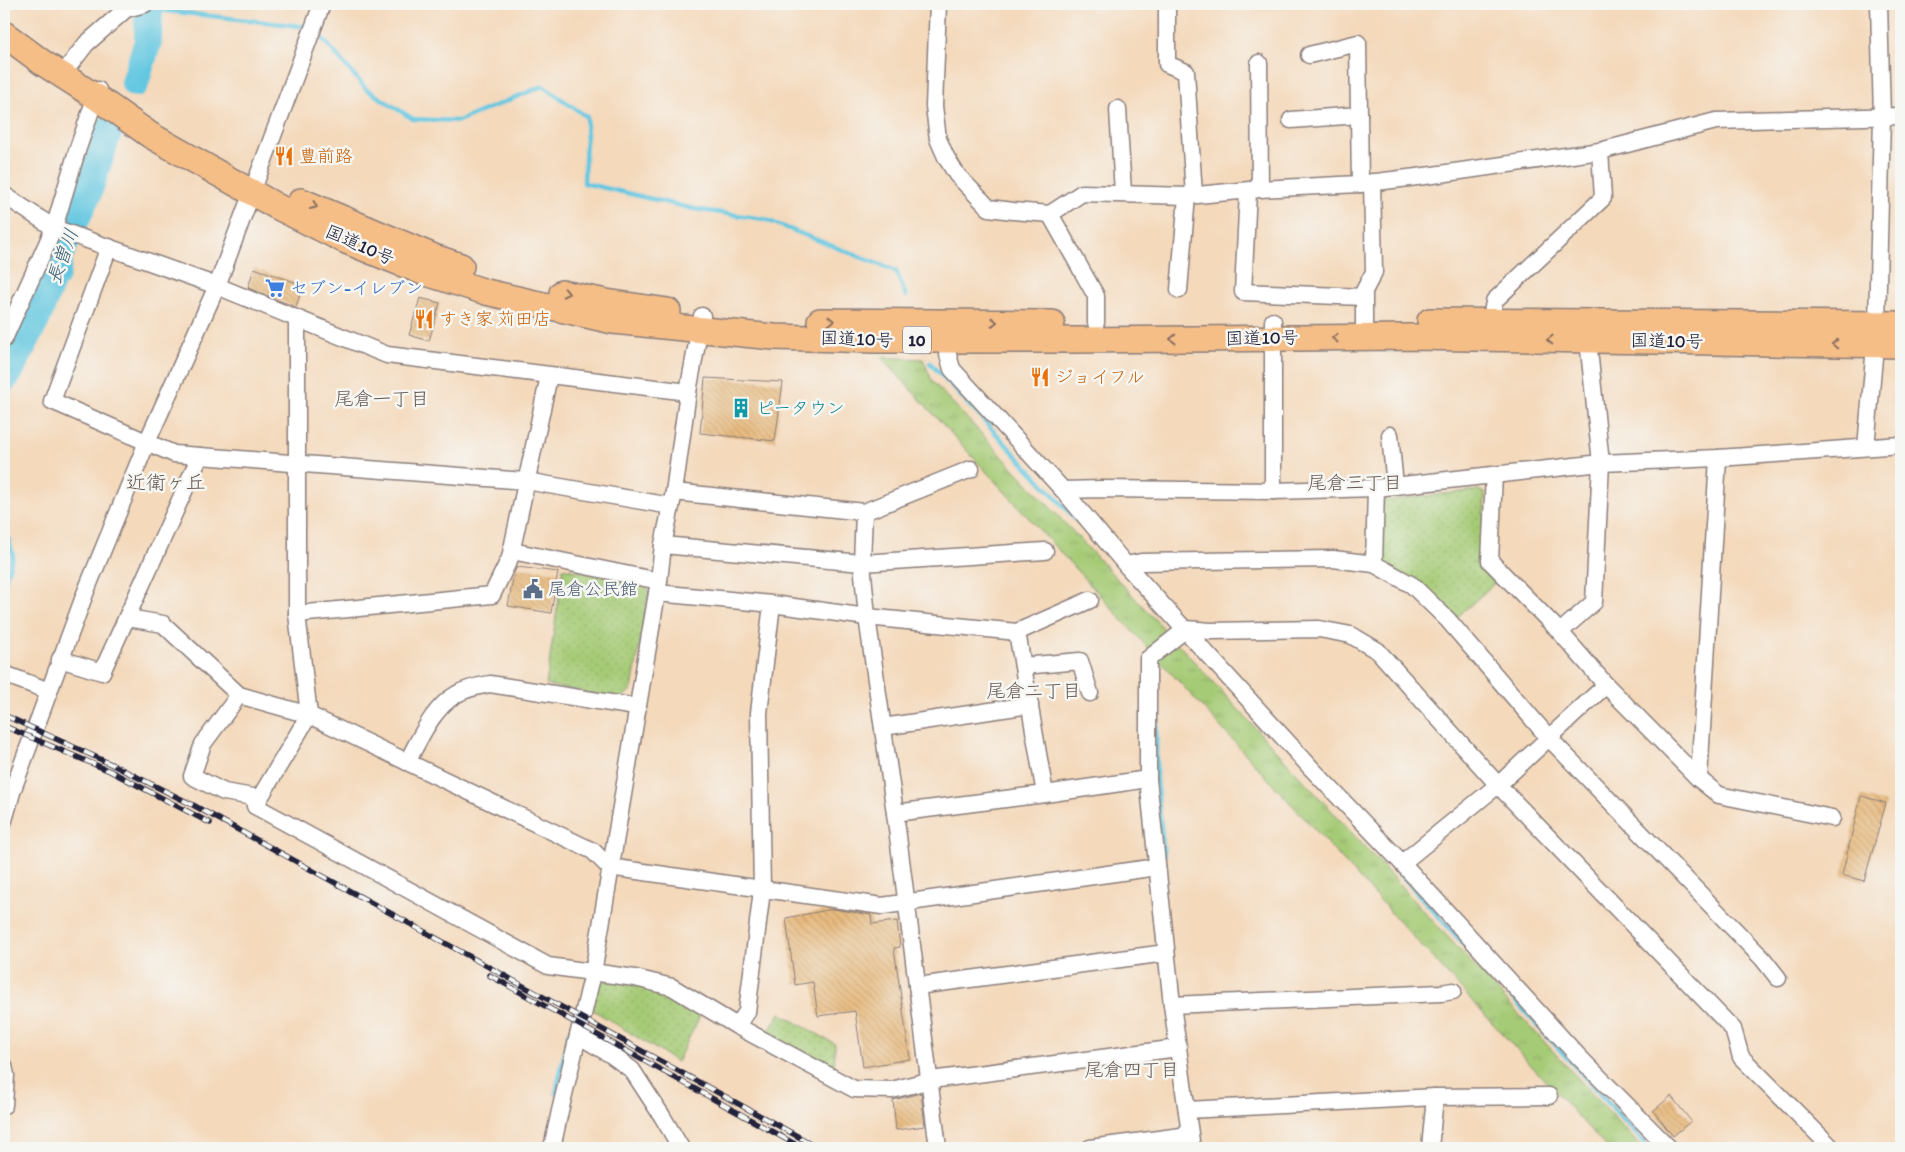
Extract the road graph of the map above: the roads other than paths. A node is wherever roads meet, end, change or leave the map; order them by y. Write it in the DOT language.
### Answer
graph roads {
  1 [pos="146,4"];
  2 [pos="322,4"];
  3 [pos="938,4"];
  4 [pos="1166,4"];
  5 [pos="1879,4"];
  6 [pos="4,17"];
  7 [pos="4,34"];
  8 [pos="1309,55"];
  9 [pos="1259,63"];
  10 [pos="66,70"];
  11 [pos="98,91"];
  12 [pos="1118,109"];
  13 [pos="1359,115"];
  14 [pos="1901,116"];
  15 [pos="1882,117"];
  16 [pos="1291,120"];
  17 [pos="1600,151"];
  18 [pos="1366,183"];
  19 [pos="254,184"];
  20 [pos="1254,190"];
  21 [pos="1124,193"];
  22 [pos="1191,195"];
  23 [pos="4,196"];
  24 [pos="1050,214"];
  25 [pos="54,228"];
  26 [pos="109,247"];
  27 [pos="217,286"];
  28 [pos="1179,290"];
  29 [pos="1363,318"];
  30 [pos="297,320"];
  31 [pos="925,322"];
  32 [pos="701,323"];
  33 [pos="1096,323"];
  34 [pos="1901,324"];
  35 [pos="1274,330"];
  36 [pos="1493,330"];
  37 [pos="1587,331"];
  38 [pos="1876,334"];
  39 [pos="4,339"];
  40 [pos="944,340"];
  41 [pos="1901,345"];
  42 [pos="549,376"];
  43 [pos="688,392"];
  44 [pos="1390,435"];
  45 [pos="147,442"];
  46 [pos="1901,446"];
  47 [pos="1866,447"];
  48 [pos="200,456"];
  49 [pos="1718,458"];
  50 [pos="297,463"];
  51 [pos="1601,463"];
  52 [pos="971,469"];
  53 [pos="1494,475"];
  54 [pos="526,481"];
  55 [pos="1395,486"];
  56 [pos="1376,488"];
  57 [pos="1063,490"];
  58 [pos="1273,491"];
  59 [pos="672,499"];
  60 [pos="864,512"];
  61 [pos="663,545"];
  62 [pos="1045,550"];
  63 [pos="512,551"];
  64 [pos="862,563"];
  65 [pos="1374,564"];
  66 [pos="1126,565"];
  67 [pos="658,587"];
  68 [pos="1090,600"];
  69 [pos="772,604"];
  70 [pos="296,614"];
  71 [pos="866,617"];
  72 [pos="128,618"];
  73 [pos="1186,629"];
  74 [pos="1017,632"];
  75 [pos="1560,632"];
  76 [pos="60,659"];
  77 [pos="1023,666"];
  78 [pos="4,674"];
  79 [pos="1606,684"];
  80 [pos="49,692"];
  81 [pos="1090,693"];
  82 [pos="239,695"];
  83 [pos="1030,705"];
  84 [pos="636,707"];
  85 [pos="309,715"];
  86 [pos="883,727"];
  87 [pos="1548,737"];
  88 [pos="407,762"];
  89 [pos="1148,779"];
  90 [pos="1699,779"];
  91 [pos="1498,785"];
  92 [pos="1045,794"];
  93 [pos="260,798"];
  94 [pos="895,812"];
  95 [pos="1832,818"];
  96 [pos="4,820"];
  97 [pos="1402,863"];
  98 [pos="1157,867"];
  99 [pos="609,868"];
  100 [pos="762,890"];
  101 [pos="906,902"];
  102 [pos="1166,953"];
  103 [pos="593,973"];
  104 [pos="1778,978"];
  105 [pos="917,986"];
  106 [pos="1452,991"];
  107 [pos="1172,1005"];
  108 [pos="737,1026"];
  109 [pos="578,1035"];
  110 [pos="1178,1048"];
  111 [pos="4,1066"];
  112 [pos="931,1080"];
  113 [pos="1549,1096"];
  114 [pos="1435,1097"];
  115 [pos="4,1106"];
  116 [pos="1187,1110"];
  117 [pos="1191,1142"];
  118 [pos="552,1148"];
  119 [pos="681,1148"];
  120 [pos="938,1148"];
  121 [pos="1090,1148"];
  122 [pos="1430,1148"];
  123 [pos="1669,1148"];
  124 [pos="1832,1148"];
  1 -- 10 [label="street"];
  2 -- 19 [label="street"];
  3 -- 24 [label="street"];
  4 -- 22 [label="street"];
  5 -- 15 [label="street"];
  6 -- 10 [label="highway, 国道10号 / 10"];
  7 -- 10 [label="highway, 国道10号 / 10"];
  8 -- 13 [label="street"];
  9 -- 20 [label="street"];
  10 -- 11 [label="highway, 国道10号 / 10"];
  11 -- 19 [label="highway, 国道10号 / 10"];
  11 -- 25 [label="street"];
  12 -- 21 [label="street"];
  13 -- 16 [label="street"];
  13 -- 18 [label="street"];
  14 -- 15 [label="street"];
  15 -- 17 [label="street"];
  15 -- 38 [label="street"];
  17 -- 18 [label="street"];
  17 -- 36 [label="street"];
  18 -- 20 [label="street"];
  18 -- 29 [label="street"];
  19 -- 27 [label="street"];
  19 -- 32 [label="highway, 国道10号 / 10"];
  20 -- 22 [label="street"];
  20 -- 29 [label="street"];
  21 -- 22 [label="street"];
  21 -- 24 [label="street"];
  22 -- 28 [label="street"];
  23 -- 25 [label="street"];
  24 -- 33 [label="street"];
  25 -- 26 [label="street"];
  25 -- 39 [label="street"];
  26 -- 27 [label="street"];
  26 -- 45 [label="street"];
  27 -- 30 [label="street"];
  27 -- 45 [label="street"];
  29 -- 35 [label="highway, 国道10号 / 10"];
  29 -- 36 [label="highway, 国道10号 / 10"];
  30 -- 42 [label="street"];
  30 -- 50 [label="street"];
  32 -- 31 [label="highway, 国道10号 / 10, one-way"];
  31 -- 33 [label="highway, 国道10号 / 10, one-way"];
  31 -- 40 [label="street"];
  32 -- 40 [label="highway, 国道10号 / 10"];
  32 -- 43 [label="street"];
  33 -- 35 [label="highway, 国道10号 / 10"];
  34 -- 38 [label="highway, 国道10号 / 10"];
  35 -- 40 [label="highway, 国道10号 / 10, one-way"];
  35 -- 58 [label="street"];
  36 -- 37 [label="highway, 国道10号 / 10"];
  37 -- 38 [label="highway, 国道10号 / 10"];
  37 -- 51 [label="street"];
  38 -- 41 [label="highway, 国道10号 / 10"];
  38 -- 47 [label="street"];
  40 -- 57 [label="street"];
  42 -- 43 [label="street"];
  42 -- 54 [label="street"];
  43 -- 59 [label="street"];
  44 -- 55 [label="street"];
  45 -- 48 [label="street"];
  45 -- 76 [label="street"];
  46 -- 47 [label="street"];
  47 -- 49 [label="street"];
  48 -- 50 [label="street"];
  48 -- 72 [label="street"];
  49 -- 51 [label="street"];
  49 -- 90 [label="street"];
  50 -- 54 [label="street"];
  50 -- 70 [label="street"];
  51 -- 53 [label="street"];
  51 -- 75 [label="street"];
  52 -- 60 [label="street"];
  53 -- 55 [label="street"];
  53 -- 75 [label="street"];
  54 -- 59 [label="street"];
  54 -- 63 [label="street"];
  55 -- 56 [label="street"];
  56 -- 58 [label="street"];
  56 -- 65 [label="street"];
  57 -- 58 [label="street"];
  57 -- 66 [label="street"];
  59 -- 60 [label="street"];
  59 -- 61 [label="street"];
  60 -- 64 [label="street"];
  61 -- 64 [label="street"];
  61 -- 67 [label="street"];
  62 -- 64 [label="street"];
  63 -- 67 [label="street"];
  63 -- 70 [label="street"];
  64 -- 71 [label="street"];
  65 -- 66 [label="street"];
  65 -- 87 [label="street"];
  66 -- 73 [label="street"];
  67 -- 69 [label="street"];
  67 -- 84 [label="street"];
  68 -- 74 [label="street"];
  69 -- 71 [label="street"];
  69 -- 100 [label="street"];
  70 -- 85 [label="street"];
  71 -- 74 [label="street"];
  71 -- 86 [label="street"];
  72 -- 76 [label="street"];
  72 -- 82 [label="street"];
  73 -- 89 [label="street"];
  73 -- 91 [label="street"];
  73 -- 97 [label="street"];
  74 -- 77 [label="street"];
  75 -- 79 [label="street"];
  76 -- 80 [label="street"];
  77 -- 81 [label="street"];
  77 -- 83 [label="street"];
  78 -- 80 [label="street"];
  79 -- 87 [label="street"];
  79 -- 90 [label="street"];
  80 -- 96 [label="street"];
  82 -- 85 [label="street"];
  82 -- 93 [label="street"];
  83 -- 86 [label="street"];
  83 -- 92 [label="street"];
  84 -- 88 [label="street"];
  84 -- 99 [label="street"];
  85 -- 88 [label="street"];
  85 -- 93 [label="street"];
  86 -- 94 [label="street"];
  87 -- 91 [label="street"];
  87 -- 104 [label="street"];
  88 -- 99 [label="street"];
  89 -- 92 [label="street"];
  89 -- 98 [label="street"];
  90 -- 95 [label="street"];
  91 -- 97 [label="street"];
  91 -- 124 [label="street"];
  92 -- 94 [label="street"];
  93 -- 103 [label="street"];
  94 -- 101 [label="street"];
  97 -- 123 [label="street"];
  98 -- 101 [label="street"];
  98 -- 102 [label="street"];
  99 -- 100 [label="street"];
  99 -- 103 [label="street"];
  100 -- 101 [label="street"];
  100 -- 108 [label="street"];
  101 -- 105 [label="street"];
  102 -- 105 [label="street"];
  102 -- 107 [label="street"];
  103 -- 108 [label="street"];
  103 -- 109 [label="street"];
  105 -- 112 [label="street"];
  106 -- 107 [label="street"];
  107 -- 110 [label="street"];
  108 -- 112 [label="street"];
  109 -- 118 [label="street"];
  109 -- 119 [label="street"];
  110 -- 112 [label="street"];
  110 -- 116 [label="street"];
  111 -- 115 [label="street"];
  112 -- 120 [label="street"];
  113 -- 114 [label="street"];
  114 -- 116 [label="street"];
  114 -- 122 [label="street"];
  116 -- 117 [label="street"];
  117 -- 121 [label="street"];
}
